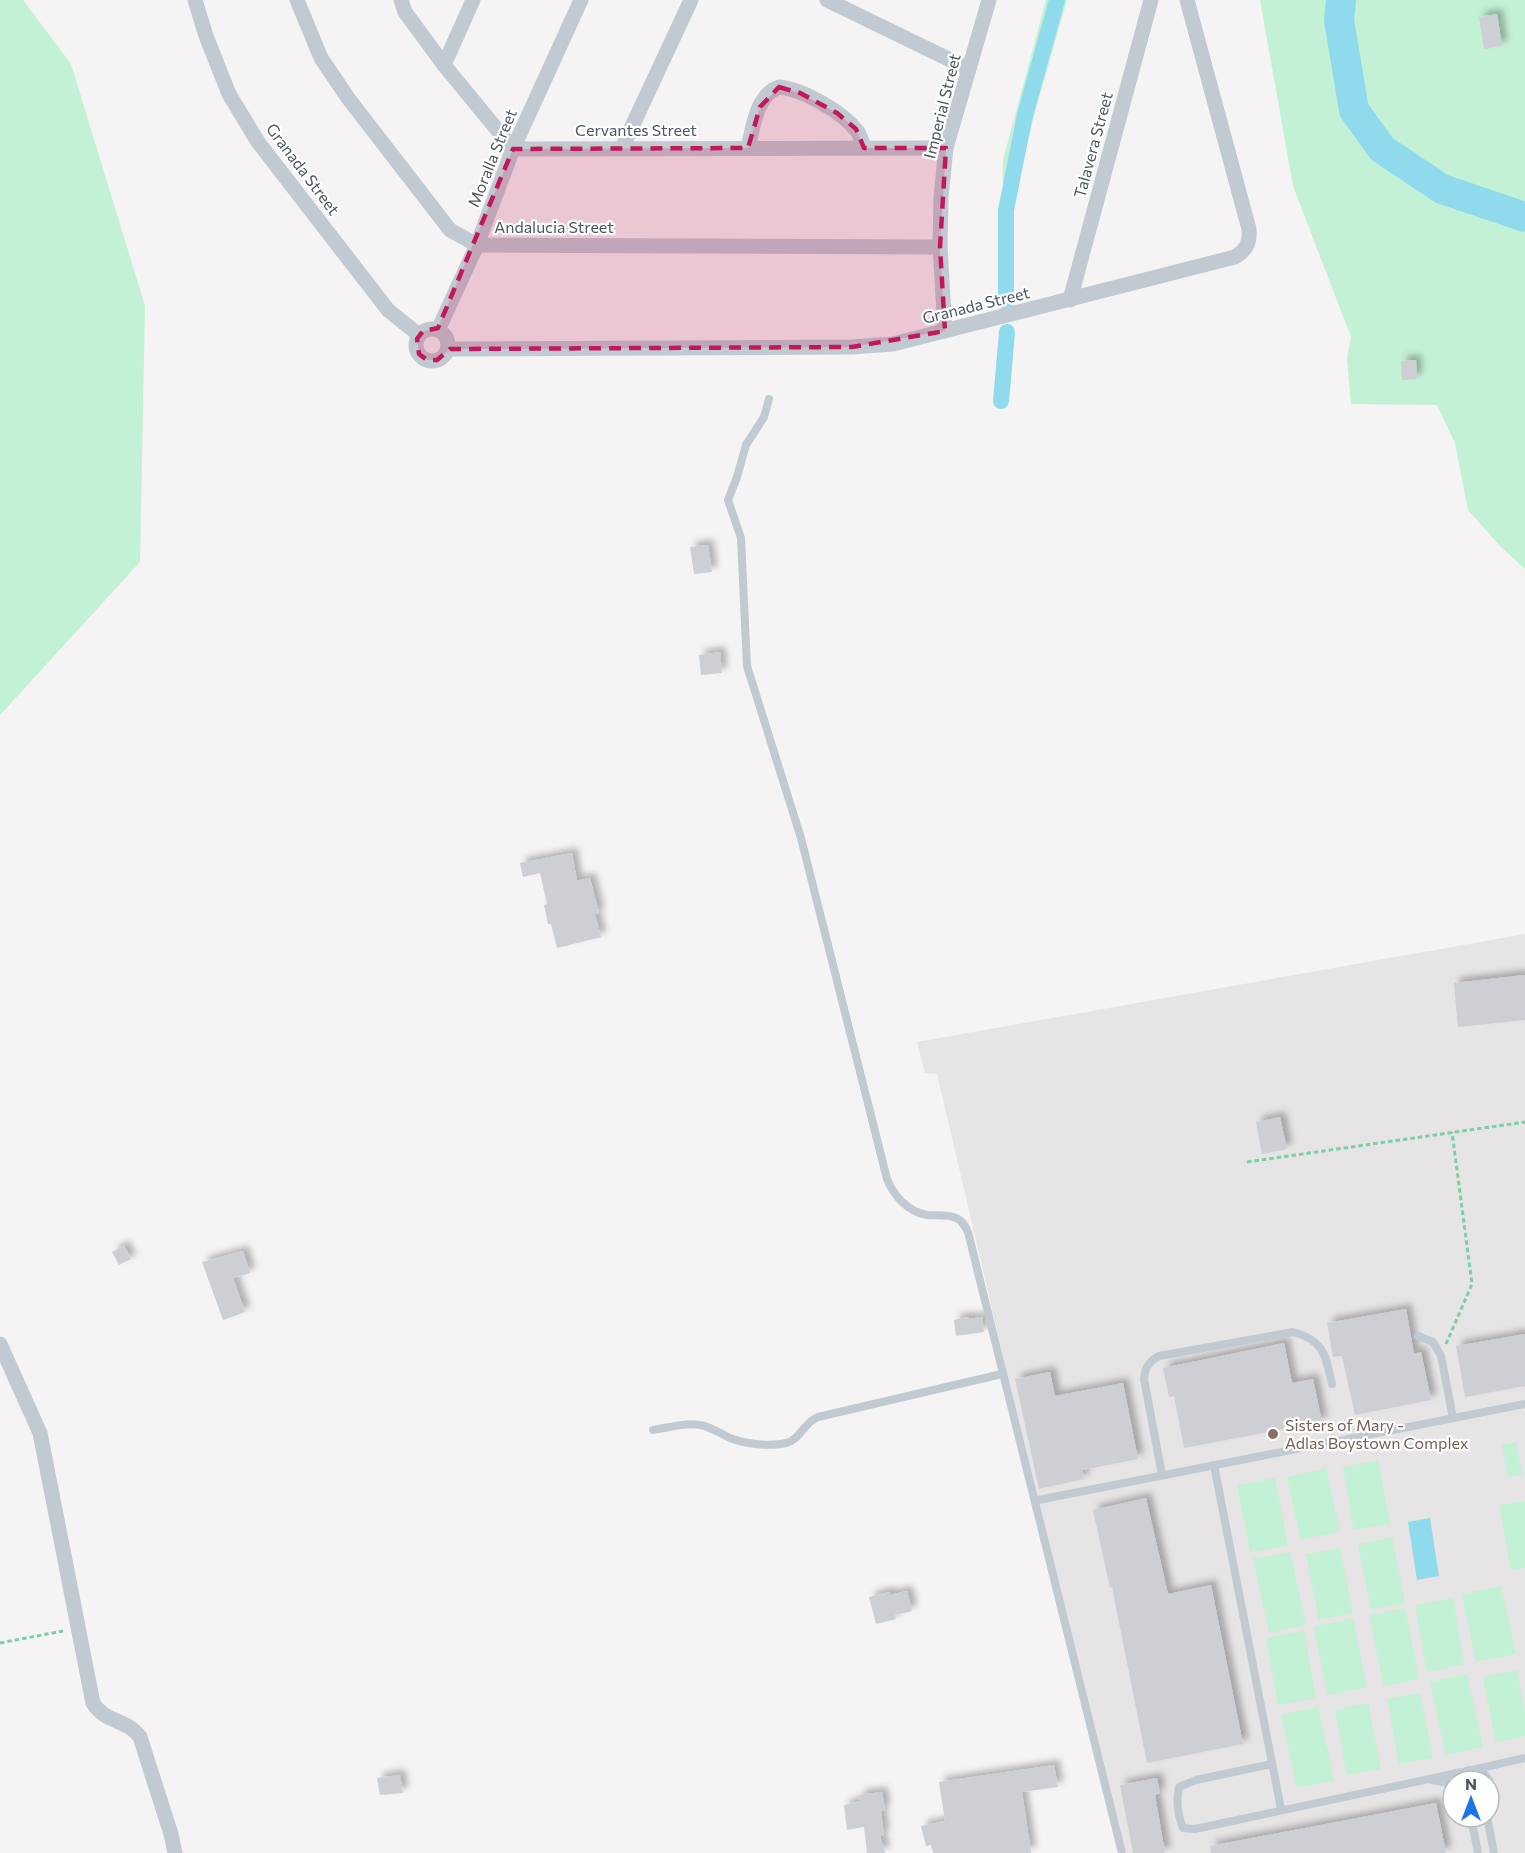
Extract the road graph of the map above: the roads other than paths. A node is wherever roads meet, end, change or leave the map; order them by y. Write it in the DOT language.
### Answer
graph roads {
  1 [pos="195,0"];
  2 [pos="297,0"];
  3 [pos="401,0"];
  4 [pos="473,0"];
  5 [pos="581,0"];
  6 [pos="691,0"];
  7 [pos="827,0"];
  8 [pos="989,0"];
  9 [pos="1151,0"];
  10 [pos="1186,0"];
  11 [pos="444,65"];
  12 [pos="969,69"];
  13 [pos="622,148"];
  14 [pos="748,148"];
  15 [pos="864,148"];
  16 [pos="946,148"];
  17 [pos="513,149"];
  18 [pos="477,244"];
  19 [pos="940,248"];
  20 [pos="1070,300"];
  21 [pos="438,330"];
  22 [pos="945,331"];
  23 [pos="420,335"];
  24 [pos="448,349"];
  25 [pos="769,399"];
  26 [pos="1418,1336"];
  27 [pos="0,1344"];
  28 [pos="1002,1374"];
  29 [pos="1332,1384"];
  30 [pos="1525,1404"];
  31 [pos="1453,1418"];
  32 [pos="653,1430"];
  33 [pos="1214,1465"];
  34 [pos="1162,1475"];
  35 [pos="1038,1500"];
  36 [pos="1525,1758"];
  37 [pos="1508,1762"];
  38 [pos="1272,1764"];
  39 [pos="1475,1769"];
  40 [pos="1498,1769"];
  41 [pos="1441,1776"];
  42 [pos="1427,1779"];
  43 [pos="1441,1781"];
  44 [pos="1281,1809"];
  45 [pos="1473,1829"];
  46 [pos="1489,1829"];
  47 [pos="175,1853"];
  48 [pos="1122,1853"];
  49 [pos="1478,1853"];
  50 [pos="1494,1853"];
  1 -- 23 [label="street, Granada Street"];
  2 -- 18 [label="street, Andalucia Street"];
  3 -- 11 [label="street"];
  4 -- 11 [label="street"];
  5 -- 17 [label="street, Moralla Street"];
  6 -- 13 [label="street"];
  7 -- 12 [label="street"];
  8 -- 12 [label="street, Imperial Street"];
  9 -- 20 [label="street, Talavera Street"];
  10 -- 20 [label="street, Granada Street"];
  11 -- 17 [label="street"];
  12 -- 16 [label="street, Imperial Street"];
  13 -- 14 [label="street, Cervantes Street"];
  13 -- 17 [label="street, Cervantes Street"];
  14 -- 15 [label="street, Cervantes Street"];
  14 -- 15 [label="street"];
  15 -- 16 [label="street, Cervantes Street"];
  16 -- 19 [label="street, Imperial Street"];
  17 -- 18 [label="street, Moralla Street"];
  18 -- 19 [label="street, Andalucia Street"];
  18 -- 21 [label="street, Moralla Street"];
  19 -- 22 [label="street, Imperial Street"];
  20 -- 22 [label="street, Granada Street"];
  21 -- 23 [label="street"];
  21 -- 24 [label="street"];
  22 -- 24 [label="street, Granada Street"];
  23 -- 24 [label="street"];
  25 -- 28 [label="lane"];
  26 -- 31 [label="lane"];
  27 -- 47 [label="street"];
  28 -- 32 [label="lane"];
  28 -- 48 [label="lane"];
  29 -- 34 [label="lane"];
  30 -- 31 [label="lane"];
  31 -- 33 [label="lane"];
  33 -- 34 [label="lane"];
  33 -- 38 [label="lane"];
  34 -- 35 [label="lane"];
  36 -- 37 [label="lane"];
  37 -- 39 [label="lane"];
  37 -- 40 [label="lane"];
  38 -- 44 [label="lane"];
  38 -- 44 [label="lane"];
  41 -- 42 [label="lane"];
  42 -- 43 [label="lane"];
  42 -- 44 [label="lane"];
  45 -- 49 [label="lane"];
  46 -- 50 [label="lane"];
}
